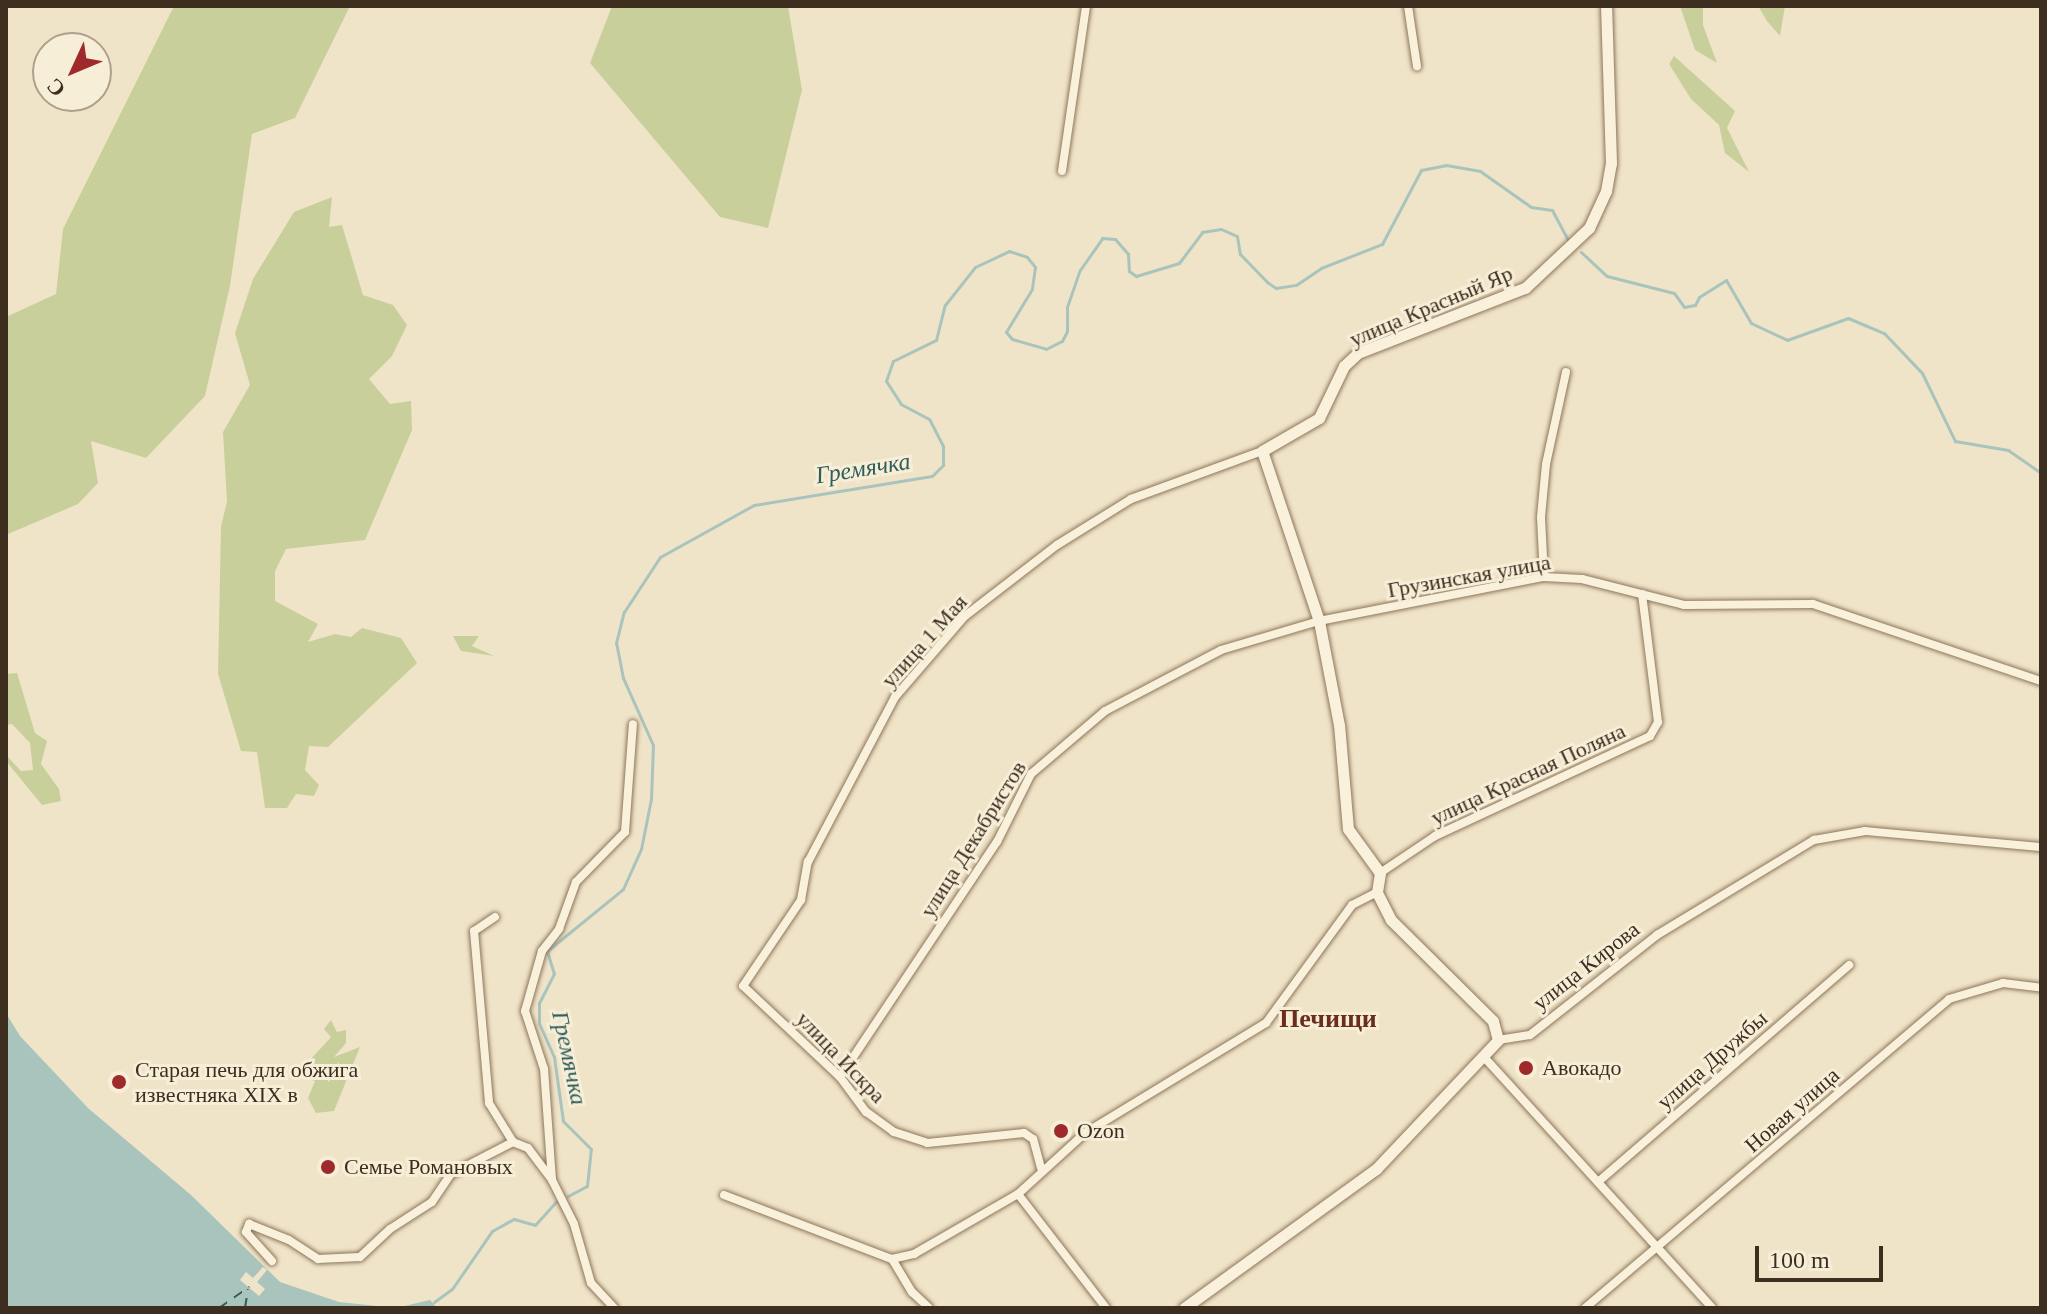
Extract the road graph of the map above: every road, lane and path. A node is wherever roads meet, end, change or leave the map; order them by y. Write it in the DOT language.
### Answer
graph roads {
  1 [pos="1086,6"];
  2 [pos="1408,6"];
  3 [pos="1606,6"];
  4 [pos="1417,66"];
  5 [pos="1062,171"];
  6 [pos="1566,372"];
  7 [pos="1262,451"];
  8 [pos="1544,577"];
  9 [pos="1642,594"];
  10 [pos="1319,621"];
  11 [pos="2041,681"];
  12 [pos="633,724"];
  13 [pos="2041,847"];
  14 [pos="1380,873"];
  15 [pos="1377,892"];
  16 [pos="495,917"];
  17 [pos="1849,965"];
  18 [pos="743,986"];
  19 [pos="2041,988"];
  20 [pos="1498,1040"];
  21 [pos="1484,1057"];
  22 [pos="840,1077"];
  23 [pos="513,1142"];
  24 [pos="1041,1168"];
  25 [pos="552,1180"];
  26 [pos="1598,1182"];
  27 [pos="1018,1194"];
  28 [pos="724,1195"];
  29 [pos="1655,1245"];
  30 [pos="892,1259"];
  31 [pos="272,1261"];
  32 [pos="614,1308"];
  33 [pos="929,1308"];
  34 [pos="1106,1308"];
  35 [pos="1184,1308"];
  36 [pos="1585,1308"];
  37 [pos="1712,1308"];
  1 -- 5 [label="street"];
  2 -- 4 [label="street"];
  3 -- 7 [label="street, улица Красный Яр"];
  6 -- 8 [label="street"];
  7 -- 10 [label="street"];
  7 -- 18 [label="street, улица 1 Мая"];
  8 -- 9 [label="street, Грузинская улица"];
  8 -- 10 [label="street, Грузинская улица"];
  9 -- 11 [label="street, Грузинская улица"];
  9 -- 14 [label="street, улица Красная Поляна"];
  10 -- 14 [label="street"];
  10 -- 22 [label="street, улица Декабристов"];
  12 -- 25 [label="street"];
  13 -- 20 [label="street, улица Кирова"];
  14 -- 15 [label="street"];
  15 -- 20 [label="street"];
  15 -- 24 [label="street"];
  16 -- 23 [label="street"];
  17 -- 26 [label="street, улица Дружбы"];
  18 -- 22 [label="street, улица Искра"];
  19 -- 29 [label="street, Новая улица"];
  20 -- 21 [label="street"];
  21 -- 26 [label="street"];
  21 -- 35 [label="street"];
  22 -- 24 [label="street, улица Искра"];
  23 -- 25 [label="street"];
  23 -- 31 [label="street"];
  24 -- 27 [label="street"];
  25 -- 32 [label="street"];
  26 -- 29 [label="street"];
  27 -- 30 [label="street"];
  27 -- 34 [label="street"];
  28 -- 30 [label="street"];
  29 -- 36 [label="street, Новая улица"];
  29 -- 37 [label="street"];
  30 -- 33 [label="street"];
}
